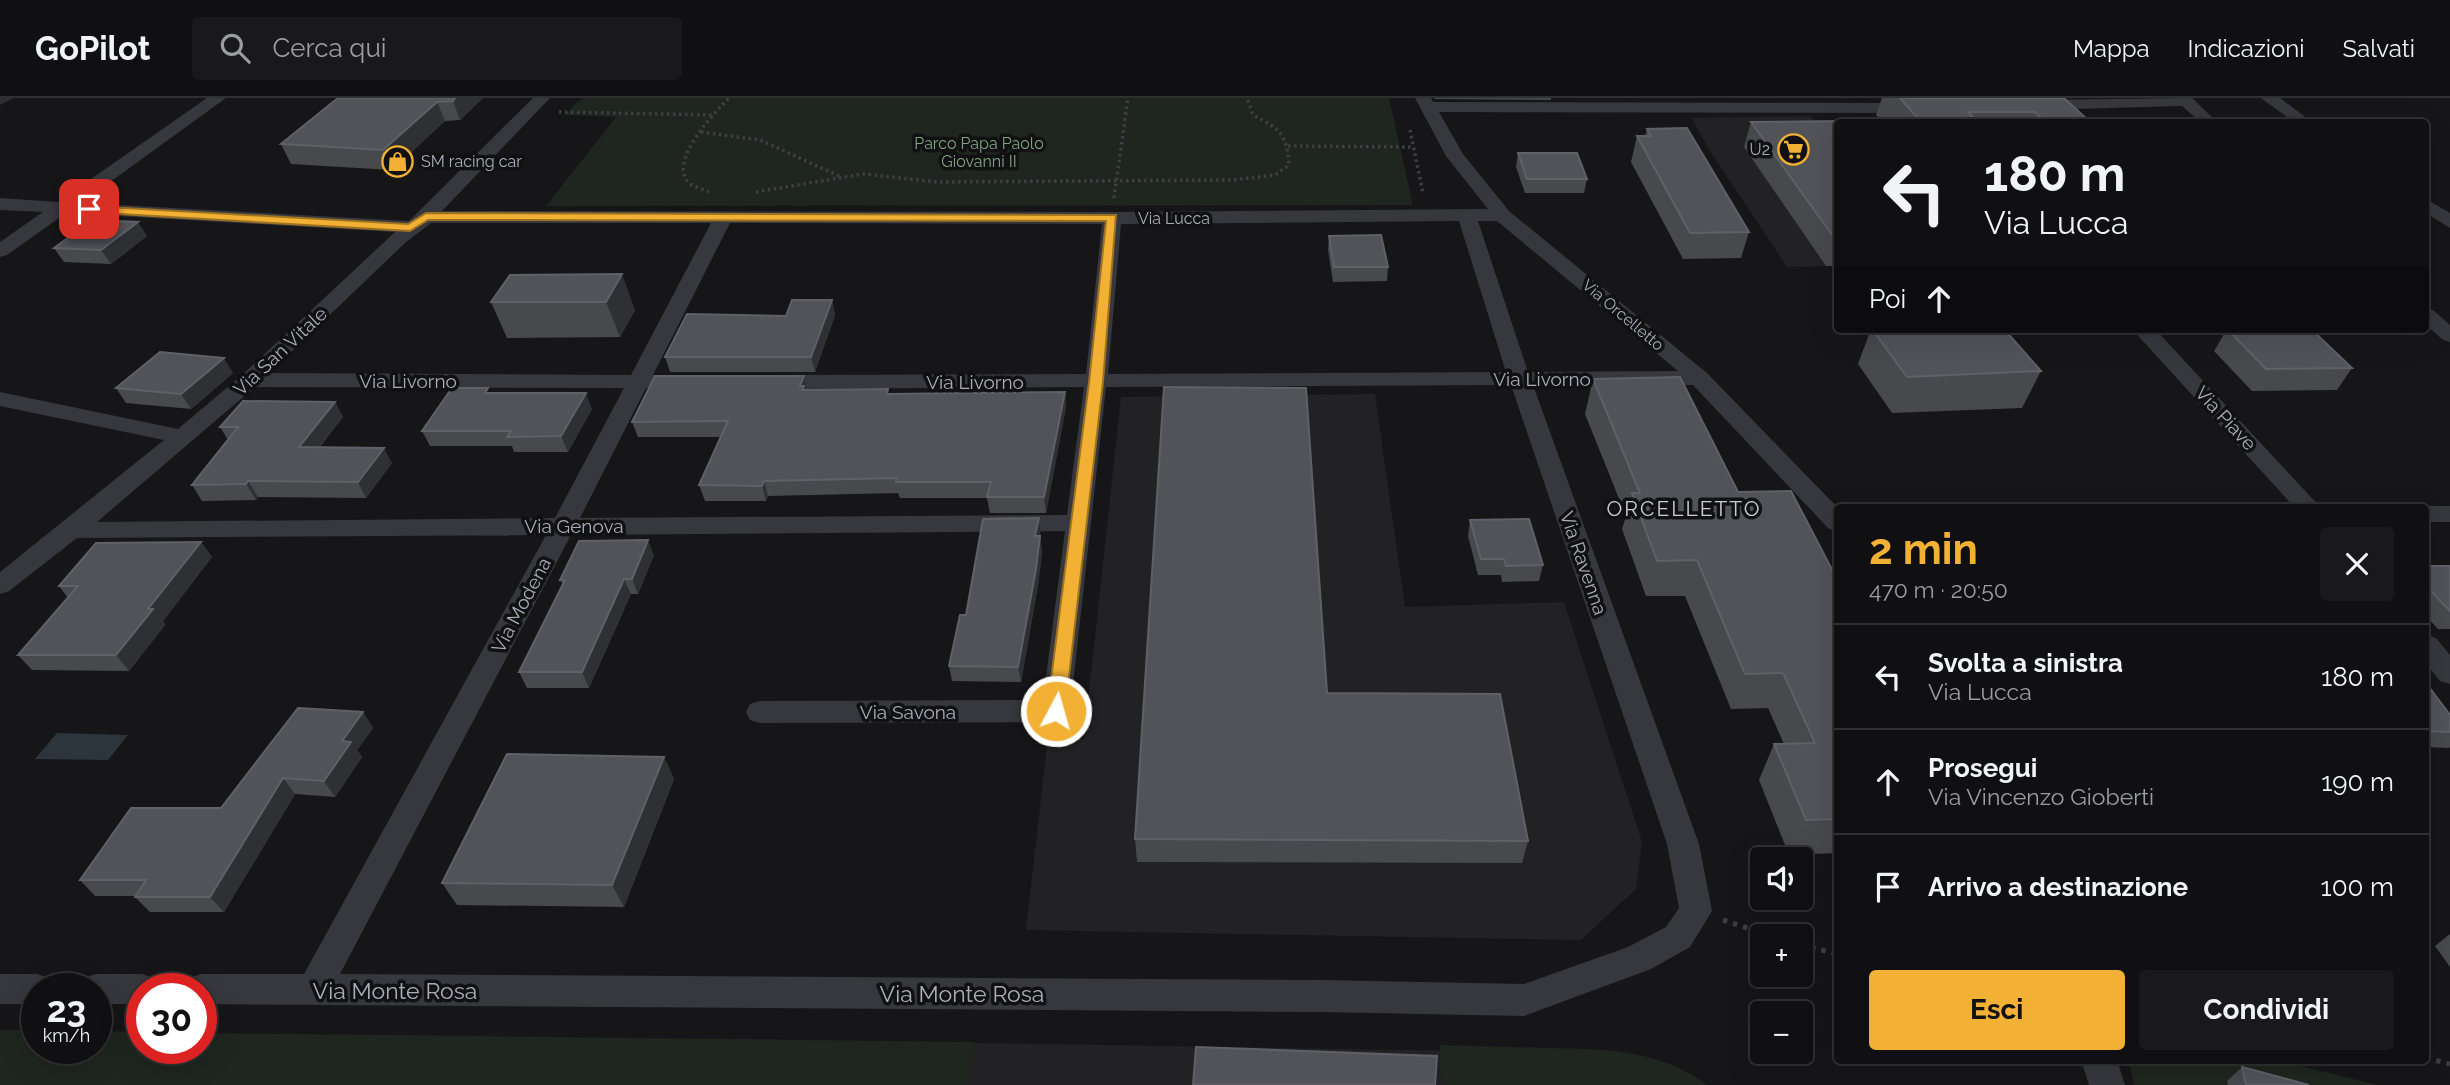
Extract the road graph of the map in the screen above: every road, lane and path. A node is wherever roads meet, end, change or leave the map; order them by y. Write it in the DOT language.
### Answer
graph roads {
  1 [pos="218,98"];
  2 [pos="729,98"];
  3 [pos="1128,98"];
  4 [pos="1247,98"];
  5 [pos="2269,98"];
  6 [pos="2186,101"];
  7 [pos="1424,102"];
  8 [pos="548,105"];
  9 [pos="2020,105"];
  10 [pos="1926,108"];
  11 [pos="712,115"];
  12 [pos="2206,119"];
  13 [pos="2300,119"];
  14 [pos="701,132"];
  15 [pos="1288,146"];
  16 [pos="840,176"];
  17 [pos="1116,180"];
  18 [pos="745,192"];
  19 [pos="0,204"];
  20 [pos="719,206"];
  21 [pos="2429,207"];
  22 [pos="62,208"];
  23 [pos="1502,215"];
  24 [pos="1429,216"];
  25 [pos="1467,216"];
  26 [pos="1112,218"];
  27 [pos="418,222"];
  28 [pos="2450,222"];
  29 [pos="0,251"];
  30 [pos="2429,317"];
  31 [pos="2147,333"];
  32 [pos="2450,336"];
  33 [pos="1699,378"];
  34 [pos="1521,379"];
  35 [pos="250,380"];
  36 [pos="636,382"];
  37 [pos="705,382"];
  38 [pos="747,382"];
  39 [pos="1096,382"];
  40 [pos="0,399"];
  41 [pos="183,437"];
  42 [pos="2305,504"];
  43 [pos="2429,514"];
  44 [pos="2450,514"];
  45 [pos="1834,515"];
  46 [pos="1077,523"];
  47 [pos="564,526"];
  48 [pos="71,530"];
  49 [pos="0,585"];
  50 [pos="2429,649"];
  51 [pos="2450,674"];
  52 [pos="760,712"];
  53 [pos="1696,911"];
  54 [pos="1750,929"];
  55 [pos="1813,948"];
  56 [pos="1834,953"];
  57 [pos="0,989"];
  58 [pos="21,989"];
  59 [pos="217,989"];
  60 [pos="314,989"];
  61 [pos="2429,1059"];
  62 [pos="2100,1064"];
  63 [pos="2450,1064"];
  64 [pos="2107,1085"];
  1 -- 22 [label="street"];
  2 -- 11 [label="path"];
  3 -- 17 [label="path"];
  4 -- 15 [label="path"];
  5 -- 13 [label="street"];
  6 -- 9 [label="street"];
  6 -- 12 [label="street"];
  7 -- 10 [label="street"];
  7 -- 23 [label="street, Via Orcelletto"];
  8 -- 11 [label="path"];
  8 -- 27 [label="street, Via San Vitale"];
  11 -- 14 [label="path"];
  14 -- 16 [label="path"];
  14 -- 20 [label="path"];
  15 -- 17 [label="path"];
  15 -- 24 [label="path"];
  16 -- 17 [label="path"];
  16 -- 18 [label="path"];
  19 -- 22 [label="street"];
  20 -- 26 [label="street, Via Lucca"];
  20 -- 27 [label="street, Via Lucca"];
  20 -- 36 [label="street, Via Modena"];
  21 -- 28 [label="street"];
  22 -- 27 [label="street"];
  22 -- 29 [label="street"];
  23 -- 25 [label="street, Via Lucca"];
  23 -- 33 [label="street, Via Orcelletto"];
  24 -- 25 [label="street, Via Lucca"];
  24 -- 26 [label="street, Via Lucca"];
  25 -- 34 [label="street, Via Ravenna"];
  26 -- 39 [label="street"];
  27 -- 35 [label="street, Via San Vitale"];
  30 -- 32 [label="street"];
  31 -- 42 [label="street, Via Piave"];
  33 -- 34 [label="street, Via Livorno"];
  33 -- 45 [label="street, Via Orcelletto"];
  34 -- 39 [label="street, Via Livorno"];
  34 -- 53 [label="street, Via Ravenna"];
  35 -- 36 [label="street, Via Livorno"];
  35 -- 41 [label="street, Via San Vitale"];
  36 -- 37 [label="street, Via Livorno"];
  36 -- 47 [label="street, Via Modena"];
  38 -- 39 [label="street, Via Livorno"];
  39 -- 46 [label="street"];
  40 -- 41 [label="street"];
  41 -- 48 [label="street, Via San Vitale"];
  43 -- 44 [label="street"];
  46 -- 47 [label="street, Via Genova"];
  46 -- 52 [label="street, Via Savona"];
  47 -- 48 [label="street, Via Genova"];
  47 -- 60 [label="street, Via Modena"];
  48 -- 49 [label="street, Via San Vitale"];
  50 -- 51 [label="street"];
  53 -- 54 [label="path"];
  53 -- 60 [label="street, Via Monte Rosa"];
  55 -- 56 [label="path"];
  57 -- 58 [label="street"];
  59 -- 60 [label="street, Via Monte Rosa"];
  61 -- 63 [label="path"];
  62 -- 64 [label="street"];
}
